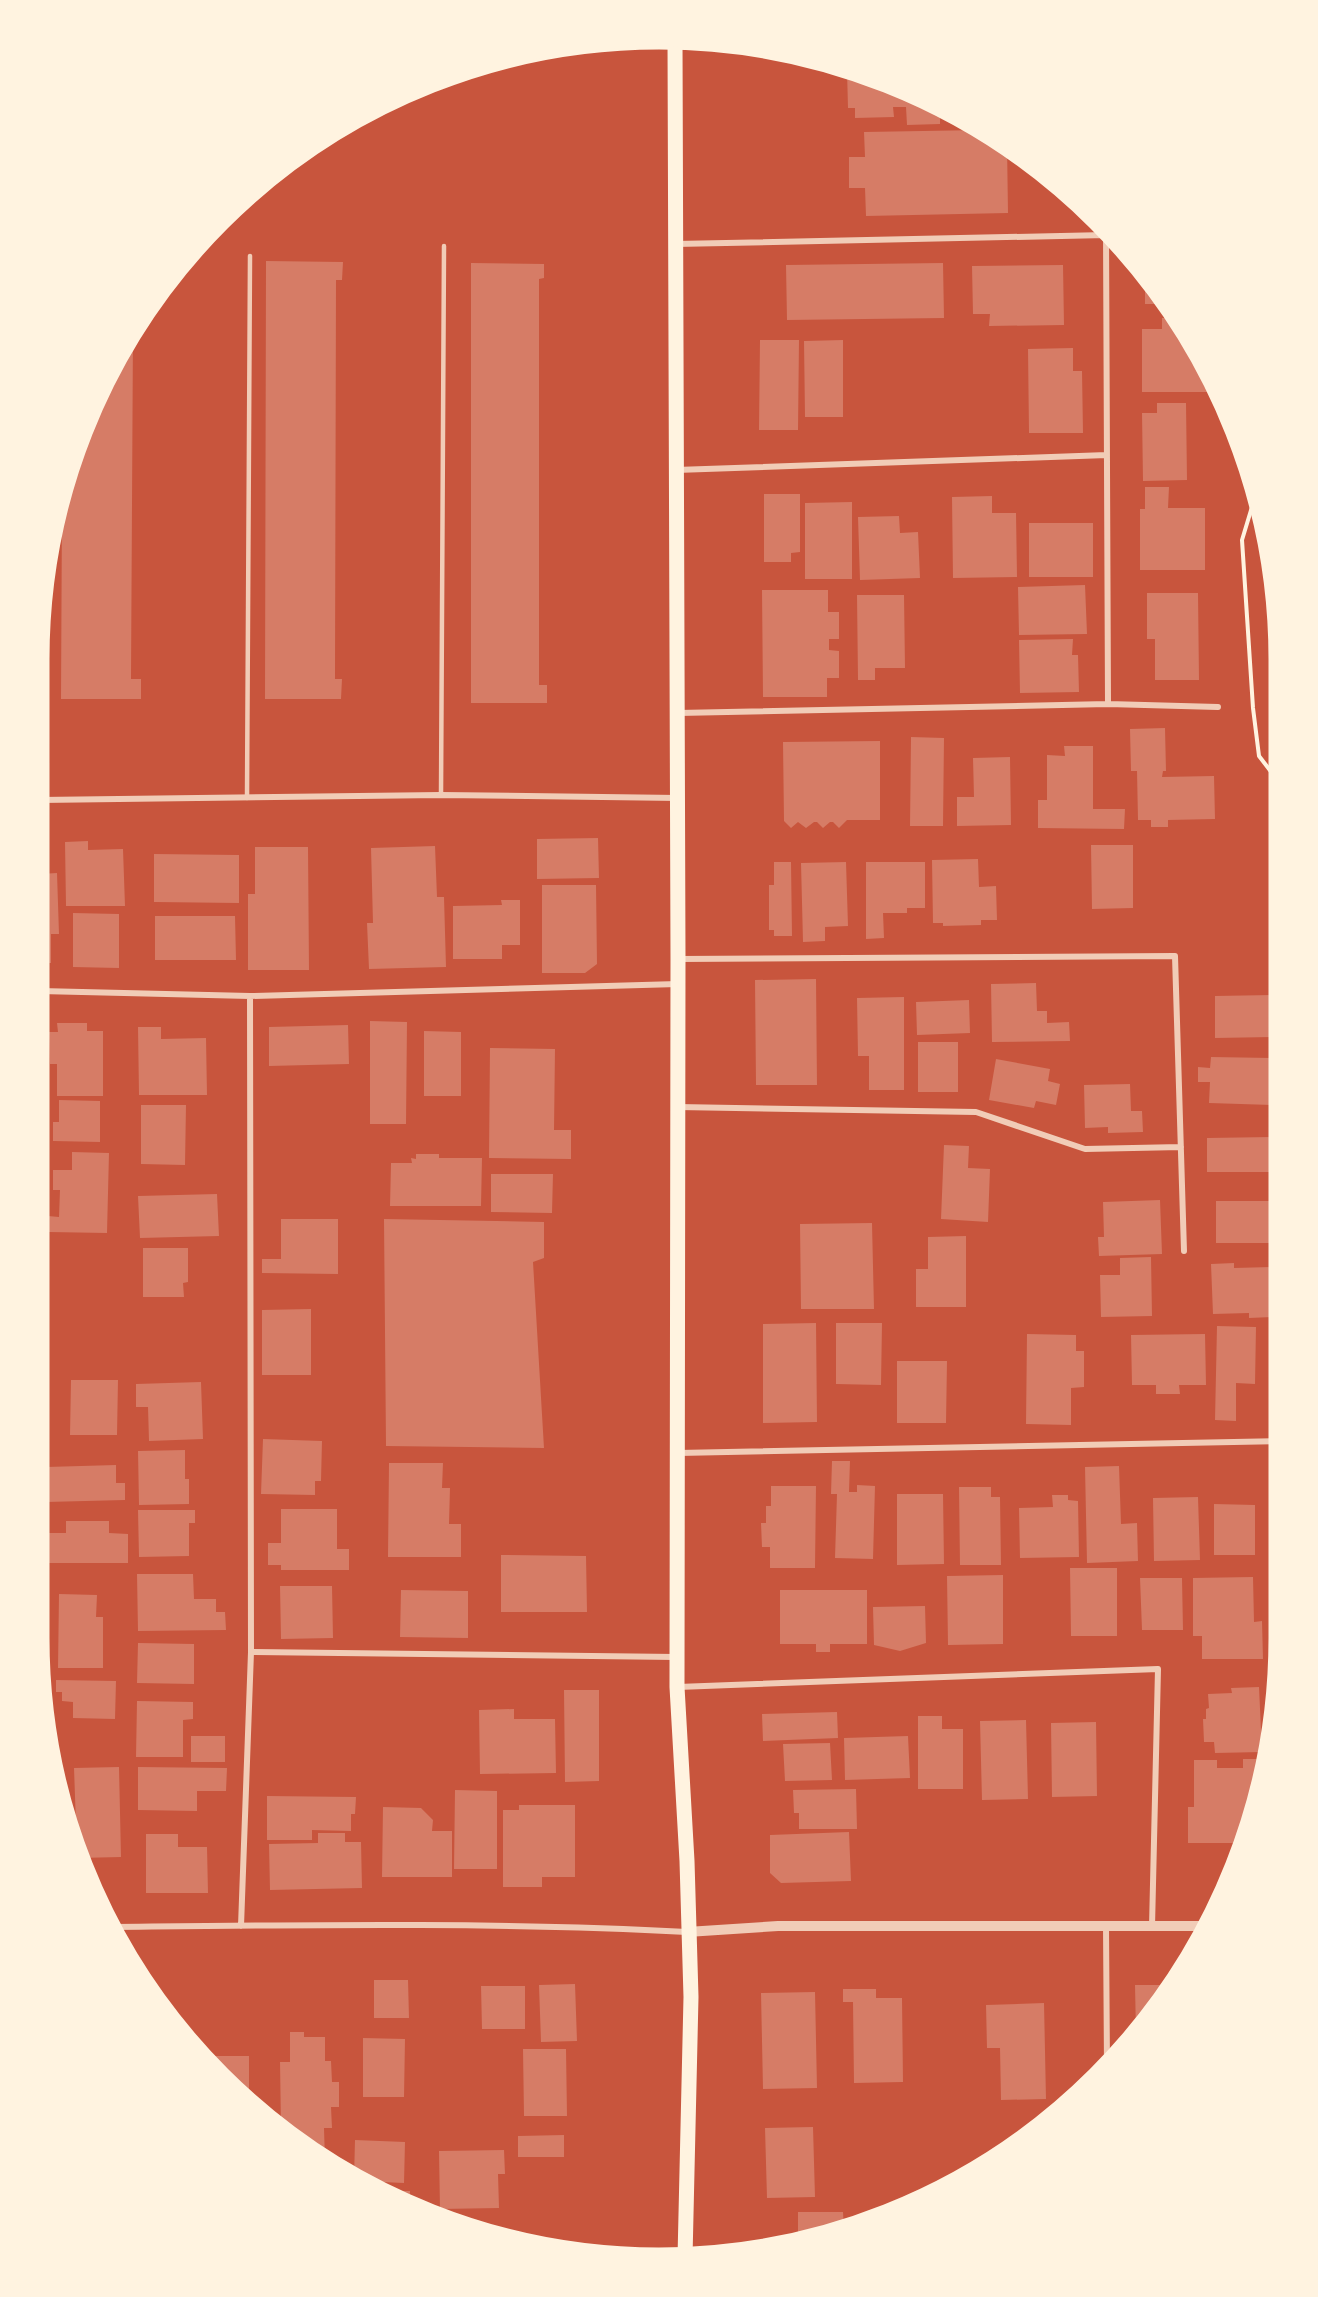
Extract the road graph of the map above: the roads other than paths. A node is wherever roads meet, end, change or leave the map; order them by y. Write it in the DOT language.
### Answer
graph roads {
  1 [pos="675,48"];
  2 [pos="1096,232"];
  3 [pos="1106,243"];
  4 [pos="674,244"];
  5 [pos="444,246"];
  6 [pos="250,256"];
  7 [pos="1107,454"];
  8 [pos="676,470"];
  9 [pos="1108,704"];
  10 [pos="1218,707"];
  11 [pos="677,713"];
  12 [pos="441,795"];
  13 [pos="247,798"];
  14 [pos="678,798"];
  15 [pos="48,800"];
  16 [pos="678,959"];
  17 [pos="678,984"];
  18 [pos="48,991"];
  19 [pos="250,996"];
  20 [pos="678,1107"];
  21 [pos="1181,1146"];
  22 [pos="1184,1251"];
  23 [pos="1270,1441"];
  24 [pos="677,1453"];
  25 [pos="251,1653"];
  26 [pos="677,1657"];
  27 [pos="677,1687"];
  28 [pos="241,1926"];
  29 [pos="1107,1926"];
  30 [pos="1197,1926"];
  31 [pos="121,1927"];
  32 [pos="1152,1927"];
  33 [pos="687,1932"];
  34 [pos="1107,2053"];
  35 [pos="685,2248"];
  1 -- 4 [label="main road"];
  2 -- 4 [label="street"];
  3 -- 7 [label="street"];
  4 -- 8 [label="main road"];
  5 -- 12 [label="lane"];
  6 -- 13 [label="lane"];
  7 -- 8 [label="street"];
  7 -- 9 [label="street"];
  8 -- 11 [label="main road"];
  9 -- 10 [label="street"];
  9 -- 11 [label="street"];
  11 -- 14 [label="main road"];
  12 -- 13 [label="street"];
  12 -- 14 [label="street"];
  13 -- 15 [label="street"];
  14 -- 16 [label="main road"];
  16 -- 17 [label="main road"];
  16 -- 21 [label="street"];
  17 -- 19 [label="street"];
  17 -- 20 [label="main road"];
  18 -- 19 [label="street"];
  19 -- 25 [label="street"];
  20 -- 21 [label="street"];
  20 -- 24 [label="main road"];
  21 -- 22 [label="street"];
  23 -- 24 [label="street"];
  24 -- 26 [label="main road"];
  25 -- 26 [label="street"];
  25 -- 28 [label="street"];
  26 -- 27 [label="main road"];
  27 -- 32 [label="street"];
  27 -- 33 [label="main road"];
  28 -- 31 [label="street"];
  28 -- 33 [label="street"];
  29 -- 32 [label="street"];
  29 -- 33 [label="street"];
  29 -- 34 [label="street"];
  30 -- 32 [label="street"];
  33 -- 35 [label="main road"];
}
